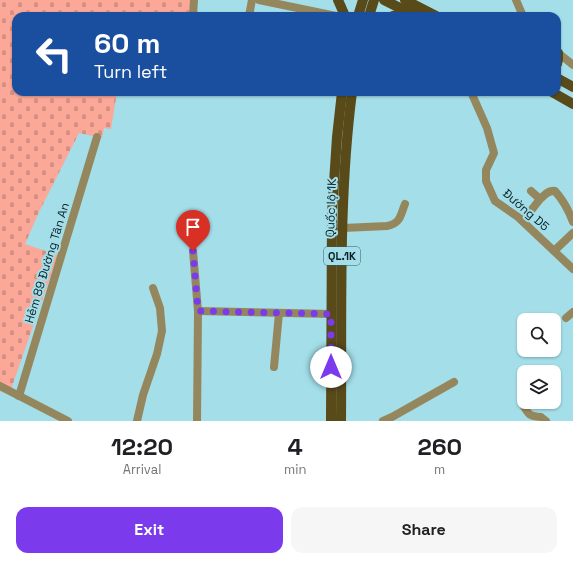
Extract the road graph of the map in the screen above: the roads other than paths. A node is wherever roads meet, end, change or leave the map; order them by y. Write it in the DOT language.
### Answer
graph roads {
  1 [pos="194,0"];
  2 [pos="252,0"];
  3 [pos="260,0"];
  4 [pos="338,0"];
  5 [pos="363,0"];
  6 [pos="374,0"];
  7 [pos="384,0"];
  8 [pos="405,0"];
  9 [pos="516,0"];
  10 [pos="413,9"];
  11 [pos="193,12"];
  12 [pos="250,12"];
  13 [pos="317,12"];
  14 [pos="343,12"];
  15 [pos="359,12"];
  16 [pos="370,12"];
  17 [pos="423,12"];
  18 [pos="521,12"];
  19 [pos="561,56"];
  20 [pos="573,65"];
  21 [pos="561,80"];
  22 [pos="573,87"];
  23 [pos="342,96"];
  24 [pos="352,96"];
  25 [pos="473,96"];
  26 [pos="559,96"];
  27 [pos="573,104"];
  28 [pos="98,137"];
  29 [pos="531,191"];
  30 [pos="540,199"];
  31 [pos="405,204"];
  32 [pos="523,221"];
  33 [pos="573,222"];
  34 [pos="343,228"];
  35 [pos="573,233"];
  36 [pos="193,251"];
  37 [pos="554,251"];
  38 [pos="573,270"];
  39 [pos="153,288"];
  40 [pos="198,311"];
  41 [pos="573,312"];
  42 [pos="279,313"];
  43 [pos="331,314"];
  44 [pos="566,318"];
  45 [pos="274,366"];
  46 [pos="454,382"];
  47 [pos="0,386"];
  48 [pos="19,396"];
  49 [pos="525,409"];
  50 [pos="68,421"];
  51 [pos="137,421"];
  52 [pos="197,421"];
  53 [pos="331,421"];
  54 [pos="341,421"];
  55 [pos="383,421"];
  56 [pos="546,421"];
  1 -- 11 [label="street"];
  2 -- 12 [label="street"];
  3 -- 13 [label="street"];
  4 -- 14 [label="main road"];
  5 -- 15 [label="main road"];
  6 -- 16 [label="main road"];
  7 -- 10 [label="main road"];
  8 -- 10 [label="main road"];
  9 -- 18 [label="street"];
  10 -- 17 [label="main road"];
  19 -- 20 [label="street"];
  21 -- 22 [label="main road"];
  23 -- 43 [label="main road, Quốc lộ 1K / QL.1K"];
  24 -- 34 [label="main road, Quốc lộ 1K / QL.1K"];
  25 -- 32 [label="street, Đường D5"];
  26 -- 27 [label="main road"];
  28 -- 48 [label="street, Hẻm 89 Đường Tân An"];
  29 -- 30 [label="street"];
  30 -- 32 [label="street"];
  30 -- 33 [label="street"];
  31 -- 34 [label="street"];
  32 -- 37 [label="street, Đường D5"];
  34 -- 54 [label="main road, Quốc lộ 1K / QL.1K"];
  35 -- 37 [label="street"];
  36 -- 40 [label="street"];
  37 -- 38 [label="street, Đường D5"];
  39 -- 51 [label="street"];
  40 -- 42 [label="street"];
  40 -- 52 [label="street"];
  41 -- 44 [label="street"];
  42 -- 43 [label="street"];
  42 -- 45 [label="street"];
  43 -- 53 [label="main road, Quốc lộ 1K / QL.1K"];
  46 -- 55 [label="street"];
  47 -- 48 [label="street"];
  48 -- 50 [label="street"];
  49 -- 56 [label="street"];
}
